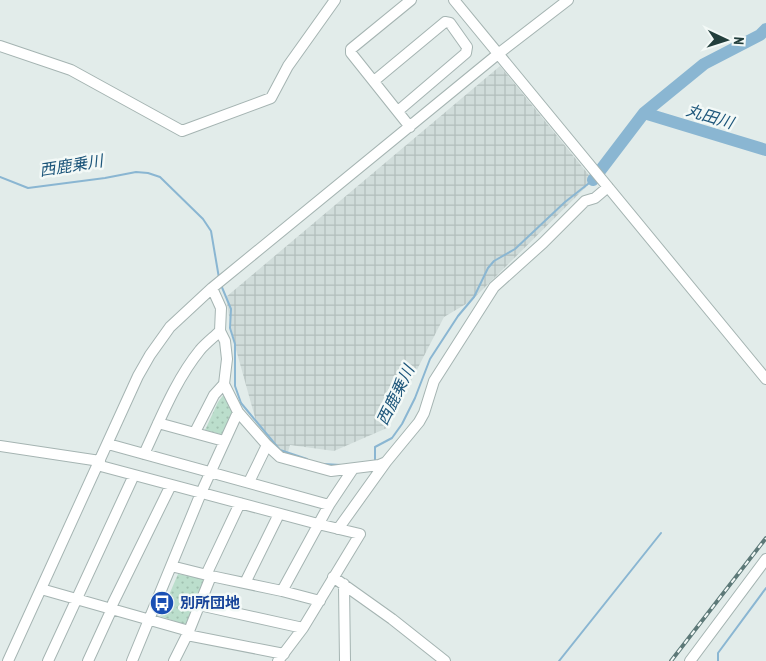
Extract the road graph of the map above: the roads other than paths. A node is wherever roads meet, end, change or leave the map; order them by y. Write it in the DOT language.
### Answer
graph roads {
  1 [pos="336,0"];
  2 [pos="410,0"];
  3 [pos="454,0"];
  4 [pos="566,1"];
  5 [pos="0,46"];
  6 [pos="498,54"];
  7 [pos="374,81"];
  8 [pos="398,111"];
  9 [pos="410,127"];
  10 [pos="607,186"];
  11 [pos="212,288"];
  12 [pos="220,332"];
  13 [pos="766,379"];
  14 [pos="224,384"];
  15 [pos="238,412"];
  16 [pos="158,422"];
  17 [pos="195,432"];
  18 [pos="224,441"];
  19 [pos="108,444"];
  20 [pos="267,445"];
  21 [pos="0,446"];
  22 [pos="144,454"];
  23 [pos="386,462"];
  24 [pos="99,463"];
  25 [pos="353,469"];
  26 [pos="211,473"];
  27 [pos="134,475"];
  28 [pos="249,482"];
  29 [pos="171,485"];
  30 [pos="201,493"];
  31 [pos="240,504"];
  32 [pos="329,505"];
  33 [pos="279,514"];
  34 [pos="318,524"];
  35 [pos="338,529"];
  36 [pos="766,559"];
  37 [pos="171,566"];
  38 [pos="209,575"];
  39 [pos="333,577"];
  40 [pos="245,583"];
  41 [pos="344,584"];
  42 [pos="41,589"];
  43 [pos="282,591"];
  44 [pos="78,598"];
  45 [pos="320,601"];
  46 [pos="199,605"];
  47 [pos="111,609"];
  48 [pos="149,619"];
  49 [pos="303,628"];
  50 [pos="188,633"];
  51 [pos="281,658"];
  52 [pos="8,661"];
  53 [pos="48,661"];
  54 [pos="88,661"];
  55 [pos="132,661"];
  56 [pos="174,661"];
  57 [pos="345,661"];
  58 [pos="444,661"];
  59 [pos="690,661"];
  1 -- 5 [label="street"];
  2 -- 7 [label="street"];
  3 -- 6 [label="street"];
  4 -- 6 [label="street"];
  6 -- 9 [label="street"];
  6 -- 10 [label="street"];
  7 -- 8 [label="street"];
  7 -- 8 [label="street"];
  8 -- 9 [label="street"];
  9 -- 11 [label="street"];
  10 -- 13 [label="street"];
  10 -- 23 [label="street"];
  11 -- 12 [label="street"];
  11 -- 19 [label="street"];
  12 -- 14 [label="street"];
  12 -- 16 [label="street"];
  14 -- 15 [label="street"];
  14 -- 17 [label="street"];
  15 -- 18 [label="street"];
  15 -- 20 [label="street"];
  16 -- 17 [label="street"];
  16 -- 22 [label="street"];
  17 -- 18 [label="street"];
  18 -- 26 [label="street"];
  19 -- 22 [label="street"];
  19 -- 24 [label="street"];
  20 -- 25 [label="street"];
  20 -- 28 [label="street"];
  21 -- 24 [label="street"];
  22 -- 26 [label="street"];
  23 -- 25 [label="street"];
  23 -- 35 [label="street"];
  24 -- 27 [label="street"];
  24 -- 42 [label="street"];
  25 -- 32 [label="street"];
  26 -- 28 [label="street"];
  26 -- 30 [label="street"];
  27 -- 29 [label="street"];
  27 -- 44 [label="street"];
  28 -- 32 [label="street"];
  29 -- 30 [label="street"];
  29 -- 47 [label="street"];
  30 -- 31 [label="street"];
  30 -- 37 [label="street"];
  31 -- 33 [label="street"];
  31 -- 38 [label="street"];
  32 -- 34 [label="street"];
  33 -- 34 [label="street"];
  33 -- 40 [label="street"];
  34 -- 35 [label="street"];
  34 -- 43 [label="street"];
  35 -- 39 [label="street"];
  36 -- 59 [label="street"];
  37 -- 38 [label="street"];
  37 -- 48 [label="street"];
  38 -- 40 [label="street"];
  38 -- 46 [label="street"];
  39 -- 41 [label="street"];
  39 -- 45 [label="street"];
  40 -- 43 [label="street"];
  41 -- 57 [label="street"];
  41 -- 58 [label="street"];
  42 -- 44 [label="street"];
  42 -- 52 [label="street"];
  43 -- 45 [label="street"];
  44 -- 47 [label="street"];
  44 -- 53 [label="street"];
  45 -- 49 [label="street"];
  46 -- 49 [label="street"];
  46 -- 50 [label="street"];
  47 -- 48 [label="street"];
  47 -- 54 [label="street"];
  48 -- 50 [label="street"];
  48 -- 55 [label="street"];
  49 -- 51 [label="street"];
  50 -- 51 [label="street"];
  50 -- 56 [label="street"];
}
